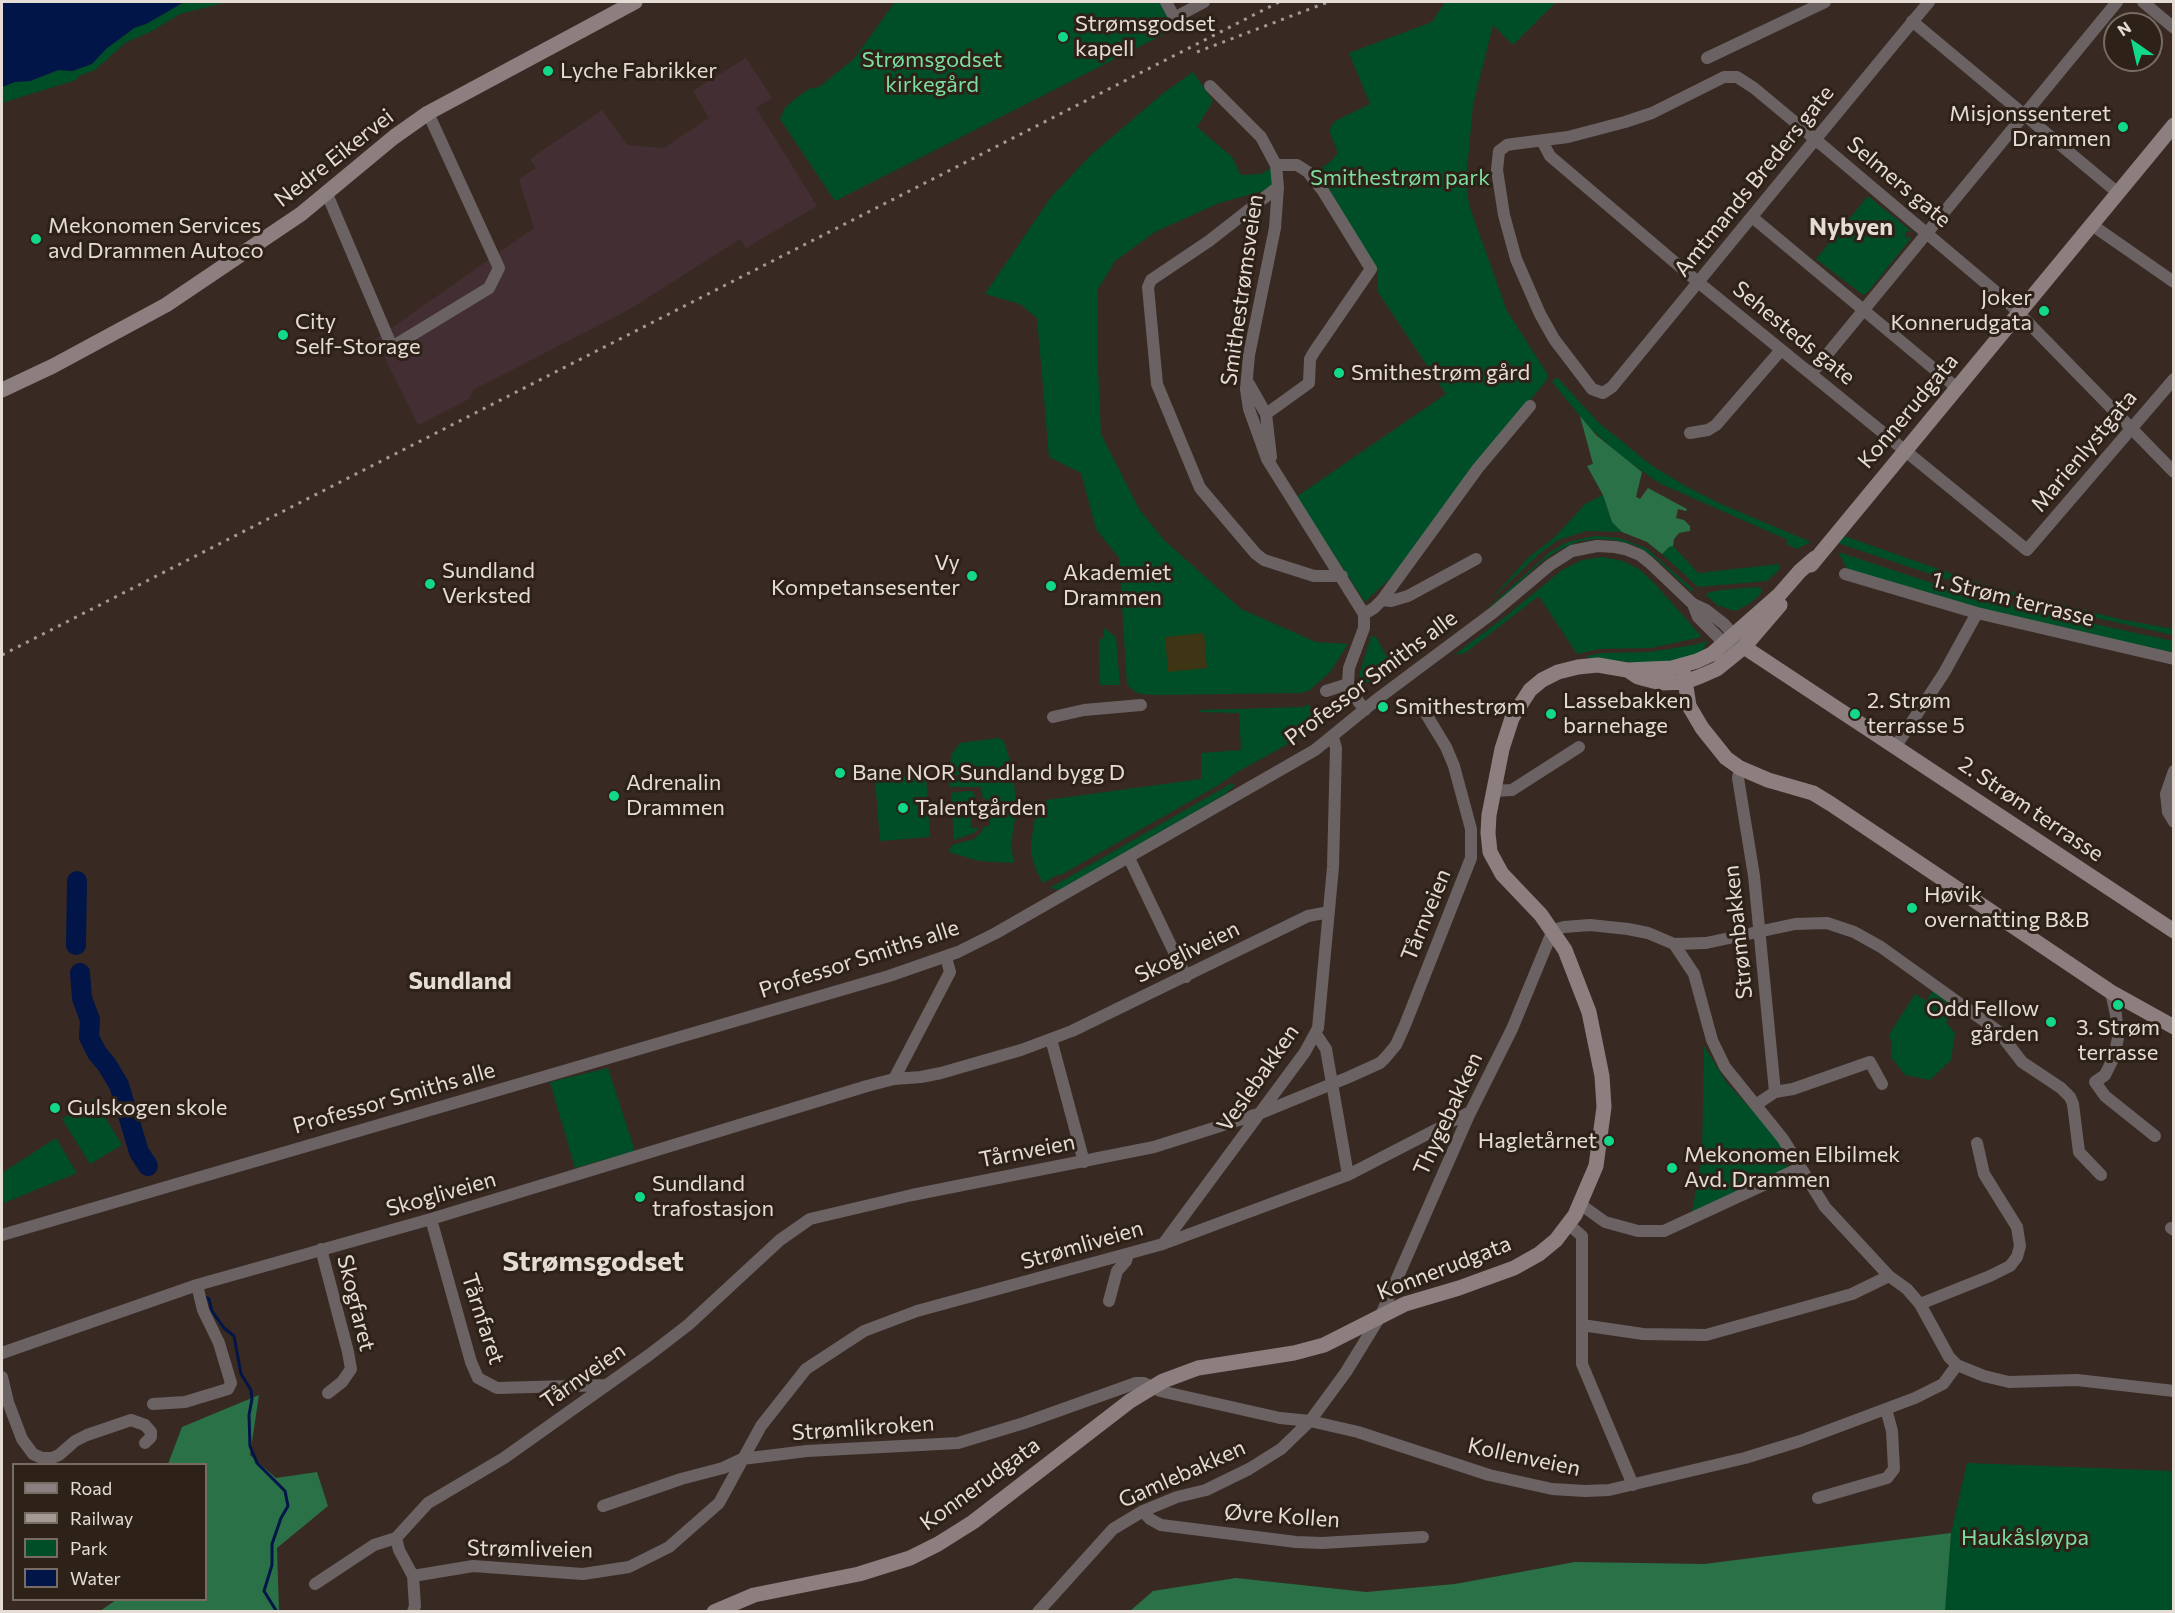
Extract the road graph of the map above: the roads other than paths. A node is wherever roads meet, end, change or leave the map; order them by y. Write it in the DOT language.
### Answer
graph roads {
  1 [pos="635,2"];
  2 [pos="1166,2"];
  3 [pos="1204,2"];
  4 [pos="1825,2"];
  5 [pos="1929,2"];
  6 [pos="2117,2"];
  7 [pos="2143,2"];
  8 [pos="1912,21"];
  9 [pos="2174,28"];
  10 [pos="1707,58"];
  11 [pos="1210,86"];
  12 [pos="428,113"];
  13 [pos="2025,115"];
  14 [pos="2174,125"];
  15 [pos="1815,140"];
  16 [pos="1542,141"];
  17 [pos="1276,165"];
  18 [pos="1278,187"];
  19 [pos="2118,193"];
  20 [pos="327,194"];
  21 [pos="1752,217"];
  22 [pos="2092,225"];
  23 [pos="1927,234"];
  24 [pos="1698,282"];
  25 [pos="2174,282"];
  26 [pos="1863,310"];
  27 [pos="2019,312"];
  28 [pos="1781,350"];
  29 [pos="1811,374"];
  30 [pos="2174,379"];
  31 [pos="1247,380"];
  32 [pos="1957,388"];
  33 [pos="2,390"];
  34 [pos="1530,406"];
  35 [pos="1266,414"];
  36 [pos="2130,429"];
  37 [pos="1690,433"];
  38 [pos="1905,451"];
  39 [pos="1273,468"];
  40 [pos="2174,472"];
  41 [pos="2027,550"];
  42 [pos="1476,559"];
  43 [pos="1845,574"];
  44 [pos="1342,576"];
  45 [pos="1382,600"];
  46 [pos="1977,613"];
  47 [pos="1364,614"];
  48 [pos="1734,642"];
  49 [pos="2174,659"];
  50 [pos="1684,674"];
  51 [pos="1348,684"];
  52 [pos="1326,692"];
  53 [pos="1141,705"];
  54 [pos="1365,710"];
  55 [pos="1423,710"];
  56 [pos="1053,717"];
  57 [pos="1332,738"];
  58 [pos="1896,746"];
  59 [pos="1579,747"];
  60 [pos="1740,768"];
  61 [pos="2173,774"];
  62 [pos="1493,791"];
  63 [pos="2174,822"];
  64 [pos="1129,858"];
  65 [pos="1329,912"];
  66 [pos="1553,930"];
  67 [pos="2174,930"];
  68 [pos="1759,931"];
  69 [pos="1674,944"];
  70 [pos="946,957"];
  71 [pos="1186,977"];
  72 [pos="2111,992"];
  73 [pos="2174,1027"];
  74 [pos="1316,1034"];
  75 [pos="1051,1039"];
  76 [pos="894,1079"];
  77 [pos="1332,1084"];
  78 [pos="1882,1084"];
  79 [pos="1775,1092"];
  80 [pos="1757,1104"];
  81 [pos="1470,1112"];
  82 [pos="1261,1113"];
  83 [pos="2155,1136"];
  84 [pos="1977,1143"];
  85 [pos="1084,1162"];
  86 [pos="1800,1168"];
  87 [pos="1348,1175"];
  88 [pos="2101,1175"];
  89 [pos="1580,1204"];
  90 [pos="431,1219"];
  91 [pos="1568,1224"];
  92 [pos="2,1235"];
  93 [pos="1163,1244"];
  94 [pos="321,1249"];
  95 [pos="1128,1254"];
  96 [pos="1889,1276"];
  97 [pos="196,1285"];
  98 [pos="1108,1300"];
  99 [pos="1920,1304"];
  100 [pos="1382,1306"];
  101 [pos="1582,1325"];
  102 [pos="2,1353"];
  103 [pos="1957,1365"];
  104 [pos="2,1377"];
  105 [pos="605,1385"];
  106 [pos="1152,1386"];
  107 [pos="2174,1391"];
  108 [pos="328,1393"];
  109 [pos="153,1404"];
  110 [pos="1886,1409"];
  111 [pos="1310,1421"];
  112 [pos="985,1436"];
  113 [pos="145,1443"];
  114 [pos="742,1459"];
  115 [pos="1634,1485"];
  116 [pos="1818,1498"];
  117 [pos="603,1506"];
  118 [pos="1143,1511"];
  119 [pos="396,1538"];
  120 [pos="1423,1538"];
  121 [pos="413,1576"];
  122 [pos="315,1584"];
  123 [pos="413,1611"];
  124 [pos="714,1611"];
  125 [pos="1038,1611"];
  1 -- 12 [label="main road, Nedre Eikervei"];
  2 -- 3 [label="street"];
  4 -- 10 [label="street"];
  5 -- 8 [label="street, Amtmands Breders gate"];
  6 -- 13 [label="street"];
  7 -- 9 [label="street"];
  8 -- 13 [label="street"];
  8 -- 15 [label="street, Amtmands Breders gate"];
  11 -- 17 [label="street"];
  12 -- 20 [label="main road, Nedre Eikervei"];
  12 -- 20 [label="street"];
  13 -- 19 [label="street"];
  13 -- 23 [label="street"];
  14 -- 19 [label="main road, Konnerudgata"];
  15 -- 16 [label="street, Selmers gate"];
  15 -- 21 [label="street, Amtmands Breders gate"];
  15 -- 23 [label="street, Selmers gate"];
  16 -- 24 [label="street, Sehesteds gate"];
  16 -- 24 [label="street, Amtmands Breders gate"];
  17 -- 18 [label="street, Smithestrømsveien"];
  17 -- 35 [label="street, Smithestrømsveien"];
  18 -- 31 [label="street, Smithestrømsveien"];
  18 -- 44 [label="street"];
  19 -- 22 [label="main road, Konnerudgata"];
  20 -- 33 [label="main road, Nedre Eikervei"];
  21 -- 24 [label="street, Amtmands Breders gate"];
  21 -- 26 [label="street"];
  22 -- 25 [label="street"];
  22 -- 27 [label="main road, Konnerudgata"];
  23 -- 26 [label="street"];
  23 -- 27 [label="street, Selmers gate"];
  24 -- 28 [label="street, Sehesteds gate"];
  26 -- 29 [label="street"];
  26 -- 32 [label="street"];
  27 -- 32 [label="main road, Konnerudgata"];
  27 -- 36 [label="street, Selmers gate"];
  28 -- 29 [label="street, Sehesteds gate"];
  28 -- 37 [label="street"];
  29 -- 38 [label="street, Sehesteds gate"];
  30 -- 36 [label="street, Marienlystgata"];
  31 -- 35 [label="street"];
  31 -- 39 [label="street, Smithestrømsveien"];
  32 -- 38 [label="main road, Konnerudgata"];
  34 -- 45 [label="street"];
  35 -- 39 [label="street"];
  36 -- 40 [label="street, Selmers gate"];
  36 -- 41 [label="street, Marienlystgata"];
  38 -- 41 [label="street, Sehesteds gate"];
  38 -- 48 [label="main road, Konnerudgata"];
  39 -- 44 [label="street, Smithestrømsveien"];
  42 -- 45 [label="street"];
  43 -- 46 [label="street, 1. Strøm terrasse"];
  44 -- 47 [label="street, Smithestrømsveien"];
  45 -- 47 [label="street"];
  46 -- 49 [label="street, 1. Strøm terrasse"];
  46 -- 58 [label="street"];
  47 -- 51 [label="street"];
  48 -- 50 [label="main road, Konnerudgata"];
  48 -- 54 [label="street, Professor Smiths alle"];
  48 -- 58 [label="main road, 2. Strøm terrasse"];
  50 -- 60 [label="main road"];
  50 -- 62 [label="main road, Konnerudgata"];
  51 -- 52 [label="street"];
  51 -- 54 [label="street"];
  53 -- 56 [label="street"];
  54 -- 57 [label="street, Professor Smiths alle"];
  55 -- 77 [label="street, Tårnveien"];
  57 -- 64 [label="street, Professor Smiths alle"];
  57 -- 65 [label="street"];
  58 -- 67 [label="main road, 2. Strøm terrasse"];
  59 -- 62 [label="street"];
  60 -- 68 [label="street, Strømbakken"];
  60 -- 72 [label="main road"];
  61 -- 63 [label="street"];
  62 -- 66 [label="main road, Konnerudgata"];
  64 -- 70 [label="street, Professor Smiths alle"];
  64 -- 71 [label="street"];
  65 -- 71 [label="street, Skogliveien"];
  65 -- 74 [label="street, Veslebakken"];
  66 -- 69 [label="street"];
  66 -- 81 [label="street, Thygebakken"];
  66 -- 89 [label="main road, Konnerudgata"];
  68 -- 69 [label="street"];
  68 -- 79 [label="street, Strømbakken"];
  68 -- 88 [label="street"];
  69 -- 80 [label="street"];
  70 -- 76 [label="street"];
  70 -- 92 [label="street, Professor Smiths alle"];
  71 -- 75 [label="street, Skogliveien"];
  72 -- 73 [label="main road"];
  72 -- 83 [label="street"];
  74 -- 77 [label="street"];
  74 -- 82 [label="street, Veslebakken"];
  75 -- 76 [label="street, Skogliveien"];
  75 -- 85 [label="street"];
  76 -- 90 [label="street, Skogliveien"];
  77 -- 82 [label="street, Tårnveien"];
  77 -- 87 [label="street"];
  78 -- 79 [label="street"];
  79 -- 80 [label="street"];
  80 -- 86 [label="street"];
  81 -- 87 [label="street, Strømliveien"];
  81 -- 100 [label="street, Thygebakken"];
  82 -- 85 [label="street, Tårnveien"];
  82 -- 93 [label="street, Veslebakken"];
  84 -- 99 [label="street"];
  85 -- 105 [label="street, Tårnveien"];
  86 -- 89 [label="street"];
  86 -- 96 [label="street"];
  87 -- 93 [label="street, Strømliveien"];
  89 -- 91 [label="main road, Konnerudgata"];
  90 -- 94 [label="street, Skogliveien"];
  90 -- 105 [label="street, Tårnfaret"];
  91 -- 100 [label="main road, Konnerudgata"];
  91 -- 101 [label="street"];
  93 -- 95 [label="street, Strømliveien"];
  94 -- 97 [label="street, Skogliveien"];
  94 -- 108 [label="street, Skogfaret"];
  95 -- 98 [label="street"];
  95 -- 114 [label="street, Strømliveien"];
  96 -- 99 [label="street"];
  96 -- 101 [label="street"];
  97 -- 102 [label="street, Skogliveien"];
  97 -- 109 [label="street"];
  99 -- 103 [label="street"];
  100 -- 106 [label="main road, Konnerudgata"];
  100 -- 111 [label="street, Gamlebakken"];
  101 -- 115 [label="street"];
  103 -- 107 [label="street"];
  103 -- 110 [label="street, Kollenveien"];
  104 -- 113 [label="street"];
  105 -- 119 [label="street, Tårnveien"];
  106 -- 111 [label="street, Kollenveien"];
  106 -- 112 [label="street, Konnerudgata"];
  106 -- 124 [label="main road, Konnerudgata"];
  110 -- 115 [label="street, Kollenveien"];
  110 -- 116 [label="street"];
  111 -- 115 [label="street, Kollenveien"];
  111 -- 118 [label="street, Gamlebakken"];
  112 -- 114 [label="street, Strømlikroken"];
  114 -- 117 [label="street, Strømliveien"];
  114 -- 121 [label="street, Strømliveien"];
  118 -- 120 [label="street, Øvre Kollen"];
  118 -- 125 [label="street, Gamlebakken"];
  119 -- 121 [label="street"];
  119 -- 122 [label="street, Tårnveien"];
  121 -- 123 [label="street"];
}
